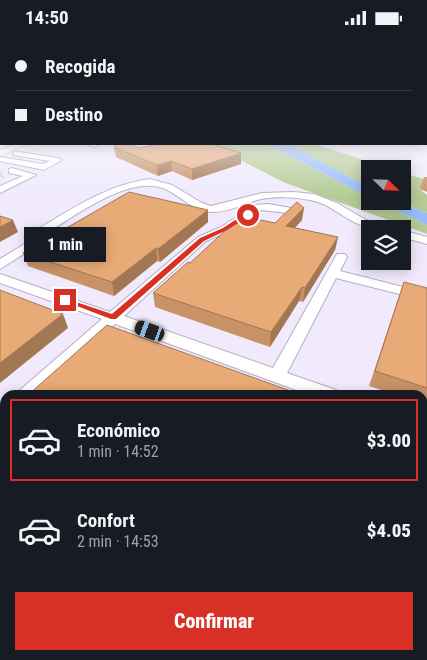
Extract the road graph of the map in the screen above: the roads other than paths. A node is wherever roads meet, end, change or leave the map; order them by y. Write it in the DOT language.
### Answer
graph roads {
  1 [pos="28,148"];
  2 [pos="0,153"];
  3 [pos="66,154"];
  4 [pos="0,159"];
  5 [pos="4,171"];
  6 [pos="1,188"];
  7 [pos="287,210"];
  8 [pos="361,221"];
  9 [pos="411,236"];
  10 [pos="427,241"];
  11 [pos="341,257"];
  12 [pos="0,265"];
  13 [pos="333,273"];
  14 [pos="0,277"];
  15 [pos="427,297"];
  16 [pos="113,317"];
  17 [pos="277,376"];
  18 [pos="32,390"];
  19 [pos="316,390"];
  1 -- 2 [label="main road"];
  1 -- 3 [label="street"];
  1 -- 4 [label="street"];
  1 -- 4 [label="street"];
  5 -- 6 [label="street"];
  7 -- 16 [label="street"];
  8 -- 12 [label="street"];
  9 -- 10 [label="street"];
  11 -- 13 [label="street"];
  13 -- 15 [label="street"];
  13 -- 17 [label="street"];
  14 -- 16 [label="street"];
  16 -- 17 [label="street"];
  16 -- 18 [label="street"];
  17 -- 19 [label="street"];
}
